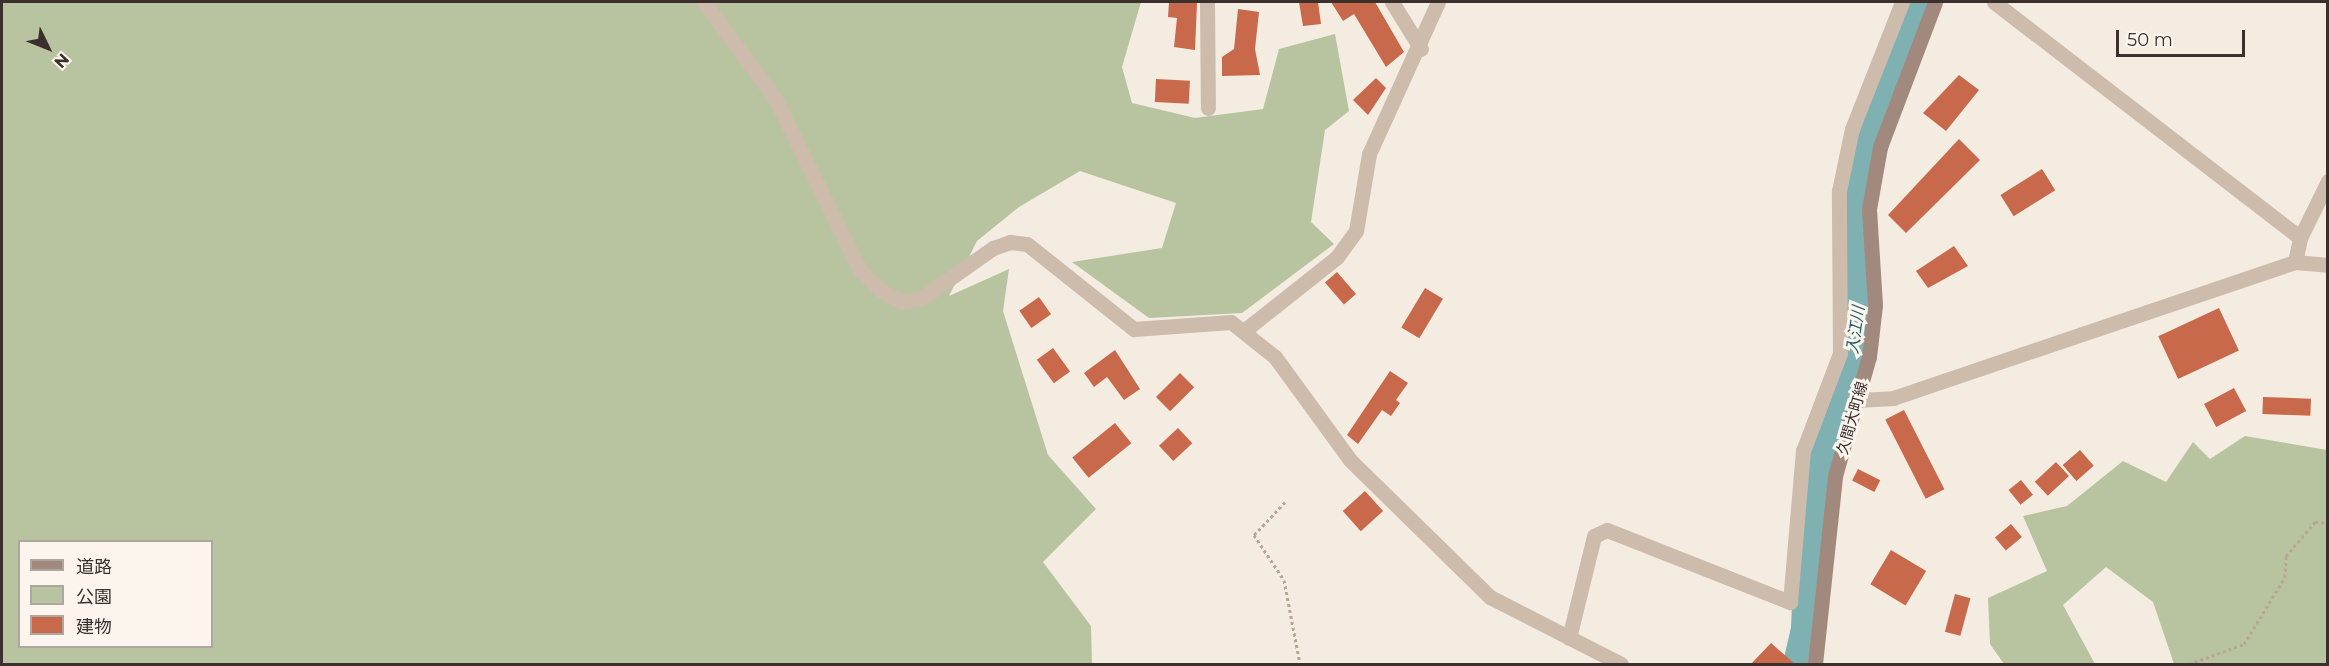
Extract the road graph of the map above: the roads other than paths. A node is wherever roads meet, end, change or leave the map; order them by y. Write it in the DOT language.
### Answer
graph roads {
  1 [pos="704,2"];
  2 [pos="1207,2"];
  3 [pos="1392,2"];
  4 [pos="1438,2"];
  5 [pos="1902,2"];
  6 [pos="1935,2"];
  7 [pos="1994,2"];
  8 [pos="1421,49"];
  9 [pos="1208,108"];
  10 [pos="2328,181"];
  11 [pos="2300,238"];
  12 [pos="2295,262"];
  13 [pos="2328,265"];
  14 [pos="1245,330"];
  15 [pos="1857,400"];
  16 [pos="1569,638"];
  17 [pos="1622,664"];
  18 [pos="1815,664"];
  1 -- 14 [label="street"];
  2 -- 9 [label="street"];
  3 -- 8 [label="street"];
  4 -- 8 [label="street"];
  5 -- 16 [label="street"];
  6 -- 15 [label="main road, 久間大町線"];
  7 -- 11 [label="street"];
  8 -- 14 [label="street"];
  10 -- 11 [label="street"];
  11 -- 12 [label="street"];
  12 -- 13 [label="street"];
  12 -- 15 [label="street"];
  14 -- 16 [label="street"];
  15 -- 18 [label="main road, 久間大町線"];
  16 -- 17 [label="street"];
}
